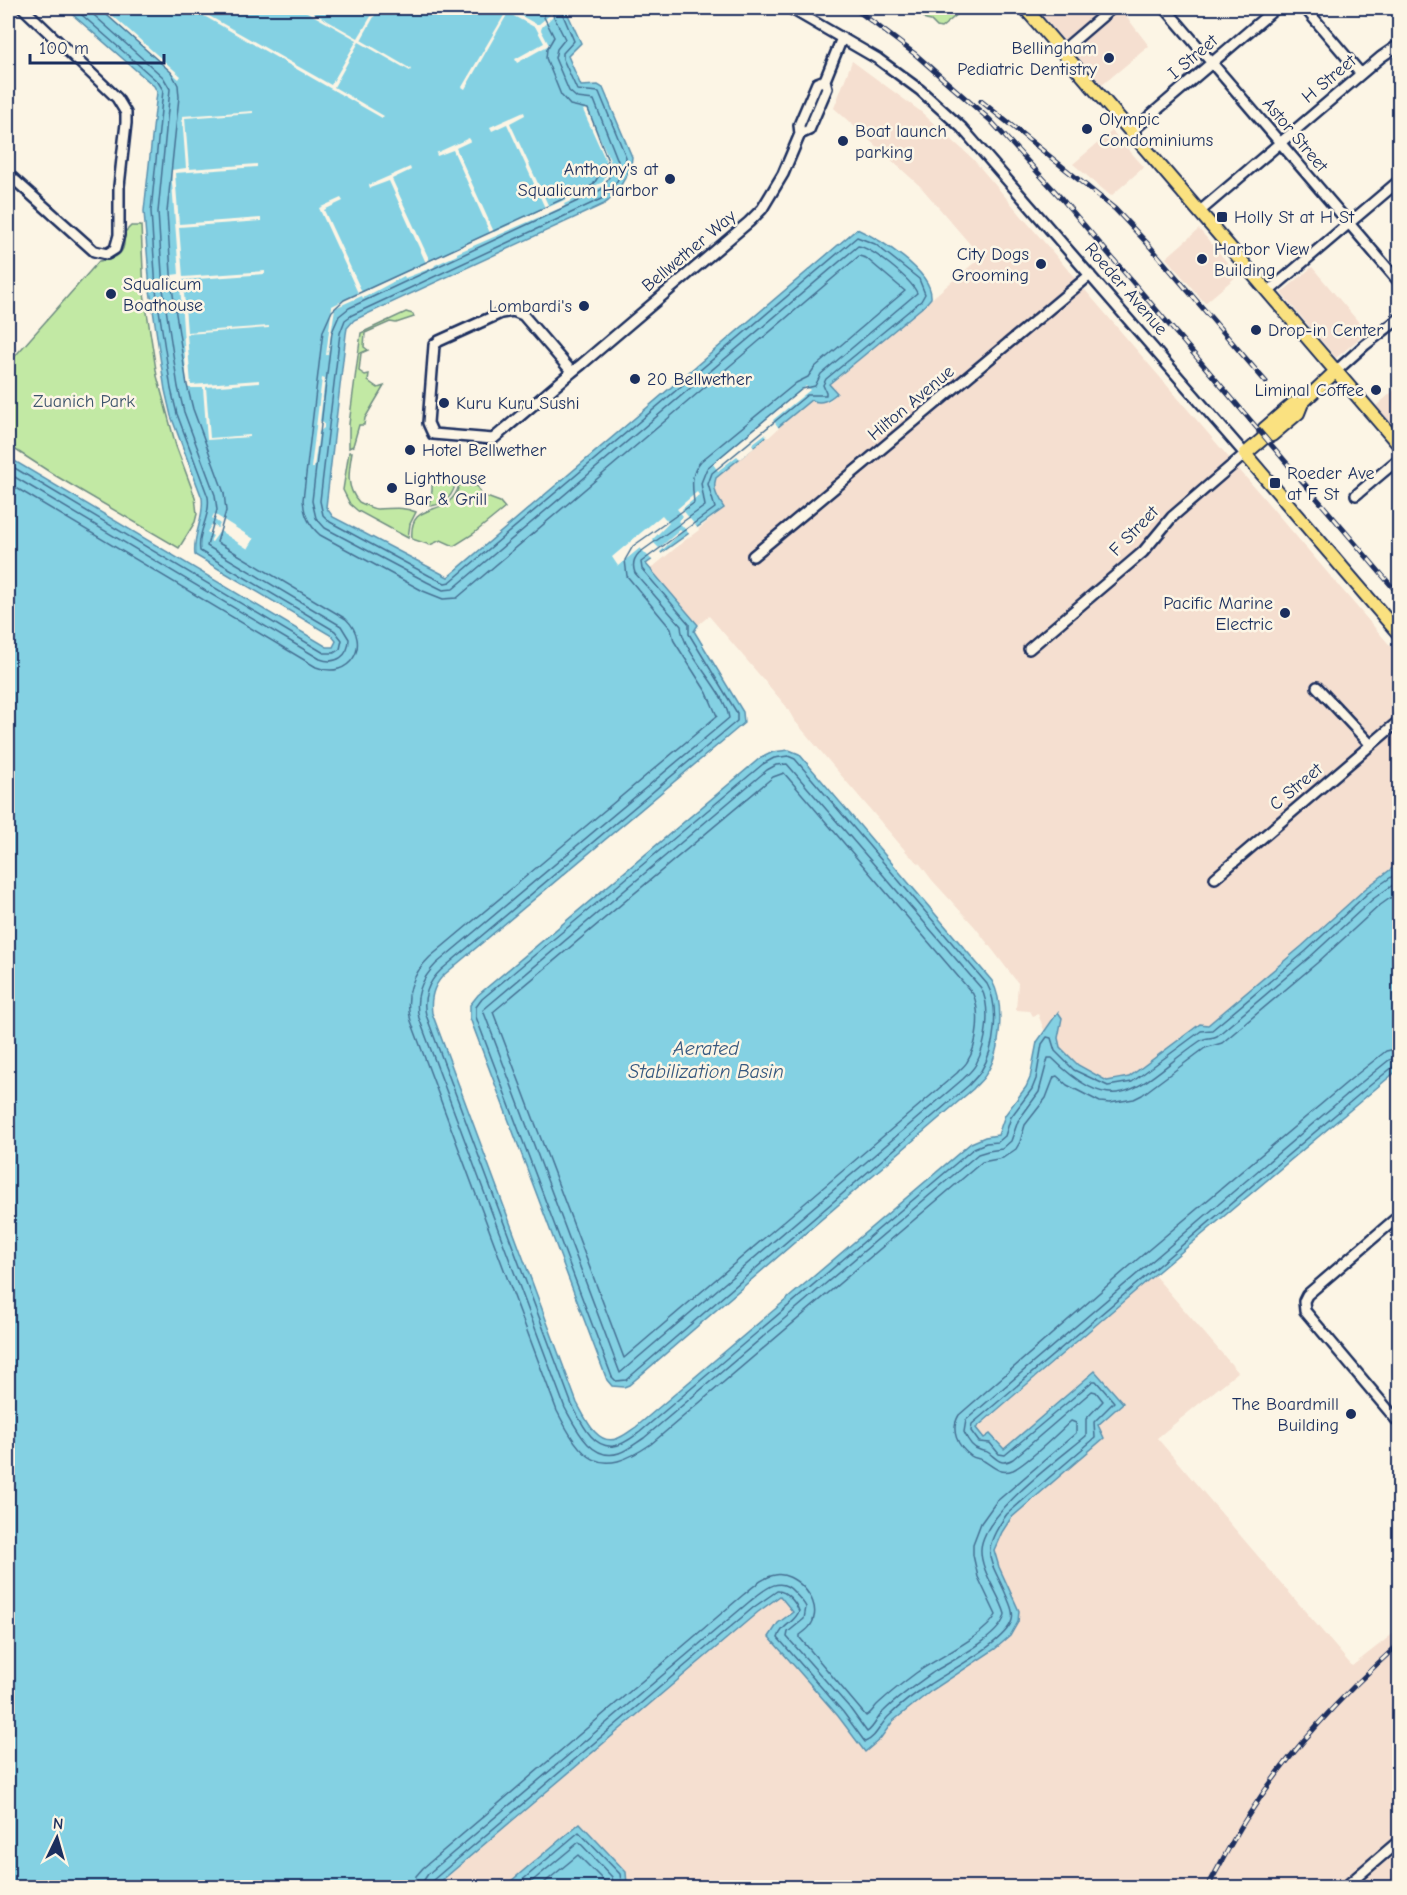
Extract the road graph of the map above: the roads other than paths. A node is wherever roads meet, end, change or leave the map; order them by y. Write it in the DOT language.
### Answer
graph roads {
  1 [pos="23,8"];
  2 [pos="790,8"];
  3 [pos="1025,8"];
  4 [pos="1112,8"];
  5 [pos="1165,8"];
  6 [pos="1276,8"];
  7 [pos="1305,8"];
  8 [pos="842,38"];
  9 [pos="1400,44"];
  10 [pos="1062,51"];
  11 [pos="1212,62"];
  12 [pos="1361,74"];
  13 [pos="1131,132"];
  14 [pos="1280,143"];
  15 [pos="8,174"];
  16 [pos="1400,180"];
  17 [pos="1199,212"];
  18 [pos="1348,223"];
  19 [pos="1090,275"];
  20 [pos="1400,283"];
  21 [pos="1268,292"];
  22 [pos="1400,318"];
  23 [pos="1336,371"];
  24 [pos="572,372"];
  25 [pos="1400,446"];
  26 [pos="1245,454"];
  27 [pos="1400,458"];
  28 [pos="1356,495"];
  29 [pos="753,556"];
  30 [pos="1400,635"];
  31 [pos="1029,649"];
  32 [pos="1317,687"];
  33 [pos="1400,720"];
  34 [pos="1371,745"];
  35 [pos="1215,878"];
  36 [pos="1400,1215"];
  37 [pos="1400,1424"];
  38 [pos="1400,1840"];
  39 [pos="1344,1887"];
  1 -- 15 [label="street"];
  2 -- 8 [label="street, Roeder Avenue"];
  3 -- 10 [label="main road"];
  4 -- 10 [label="street"];
  5 -- 11 [label="street, Astor Street"];
  6 -- 11 [label="street, I Street"];
  7 -- 12 [label="street"];
  8 -- 19 [label="street, Roeder Avenue"];
  8 -- 24 [label="street, Bellwether Way"];
  9 -- 12 [label="street, H Street"];
  10 -- 13 [label="main road"];
  11 -- 13 [label="street, I Street"];
  11 -- 14 [label="street, Astor Street"];
  12 -- 14 [label="street, H Street"];
  13 -- 17 [label="main road"];
  14 -- 17 [label="street, H Street"];
  14 -- 18 [label="street, Astor Street"];
  16 -- 18 [label="street"];
  17 -- 21 [label="main road"];
  18 -- 20 [label="street, Astor Street"];
  18 -- 21 [label="street"];
  19 -- 26 [label="street, Roeder Avenue"];
  19 -- 29 [label="street, Hilton Avenue"];
  21 -- 23 [label="main road"];
  22 -- 23 [label="street, F Street"];
  23 -- 25 [label="main road"];
  23 -- 26 [label="main road, F Street"];
  24 -- 24 [label="street, Bellwether Way"];
  26 -- 30 [label="main road, Roeder Avenue"];
  26 -- 31 [label="street, F Street"];
  27 -- 28 [label="street"];
  32 -- 34 [label="street"];
  33 -- 34 [label="street, C Street"];
  34 -- 35 [label="street, C Street"];
  36 -- 37 [label="street"];
  38 -- 39 [label="street"];
}
